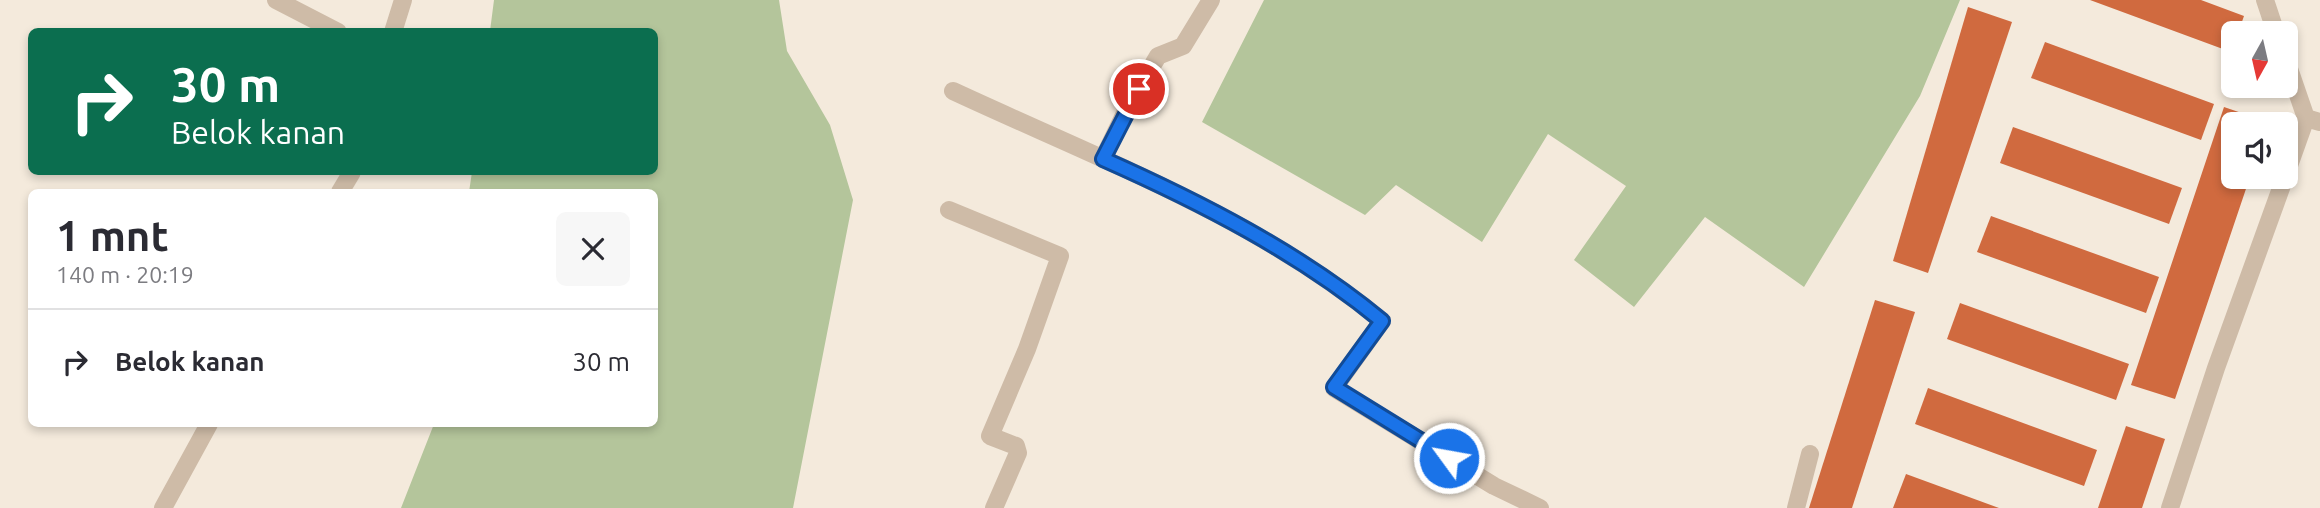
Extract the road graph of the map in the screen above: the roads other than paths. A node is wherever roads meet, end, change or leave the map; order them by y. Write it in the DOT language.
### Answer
graph roads {
  1 [pos="276,0"];
  2 [pos="403,0"];
  3 [pos="1211,0"];
  4 [pos="2265,0"];
  5 [pos="2272,21"];
  6 [pos="330,28"];
  7 [pos="394,28"];
  8 [pos="2298,87"];
  9 [pos="953,91"];
  10 [pos="2313,120"];
  11 [pos="2298,149"];
  12 [pos="1103,159"];
  13 [pos="2280,189"];
  14 [pos="949,210"];
  15 [pos="207,427"];
  16 [pos="1810,454"];
  17 [pos="163,508"];
  18 [pos="994,508"];
  19 [pos="1540,508"];
  20 [pos="1796,508"];
  21 [pos="2171,508"];
  1 -- 6 [label="street"];
  2 -- 7 [label="street"];
  3 -- 12 [label="street"];
  4 -- 5 [label="street"];
  8 -- 10 [label="street"];
  9 -- 12 [label="street"];
  10 -- 11 [label="street"];
  12 -- 19 [label="street"];
  13 -- 21 [label="street"];
  14 -- 18 [label="street"];
  15 -- 17 [label="street"];
  16 -- 20 [label="street"];
}
